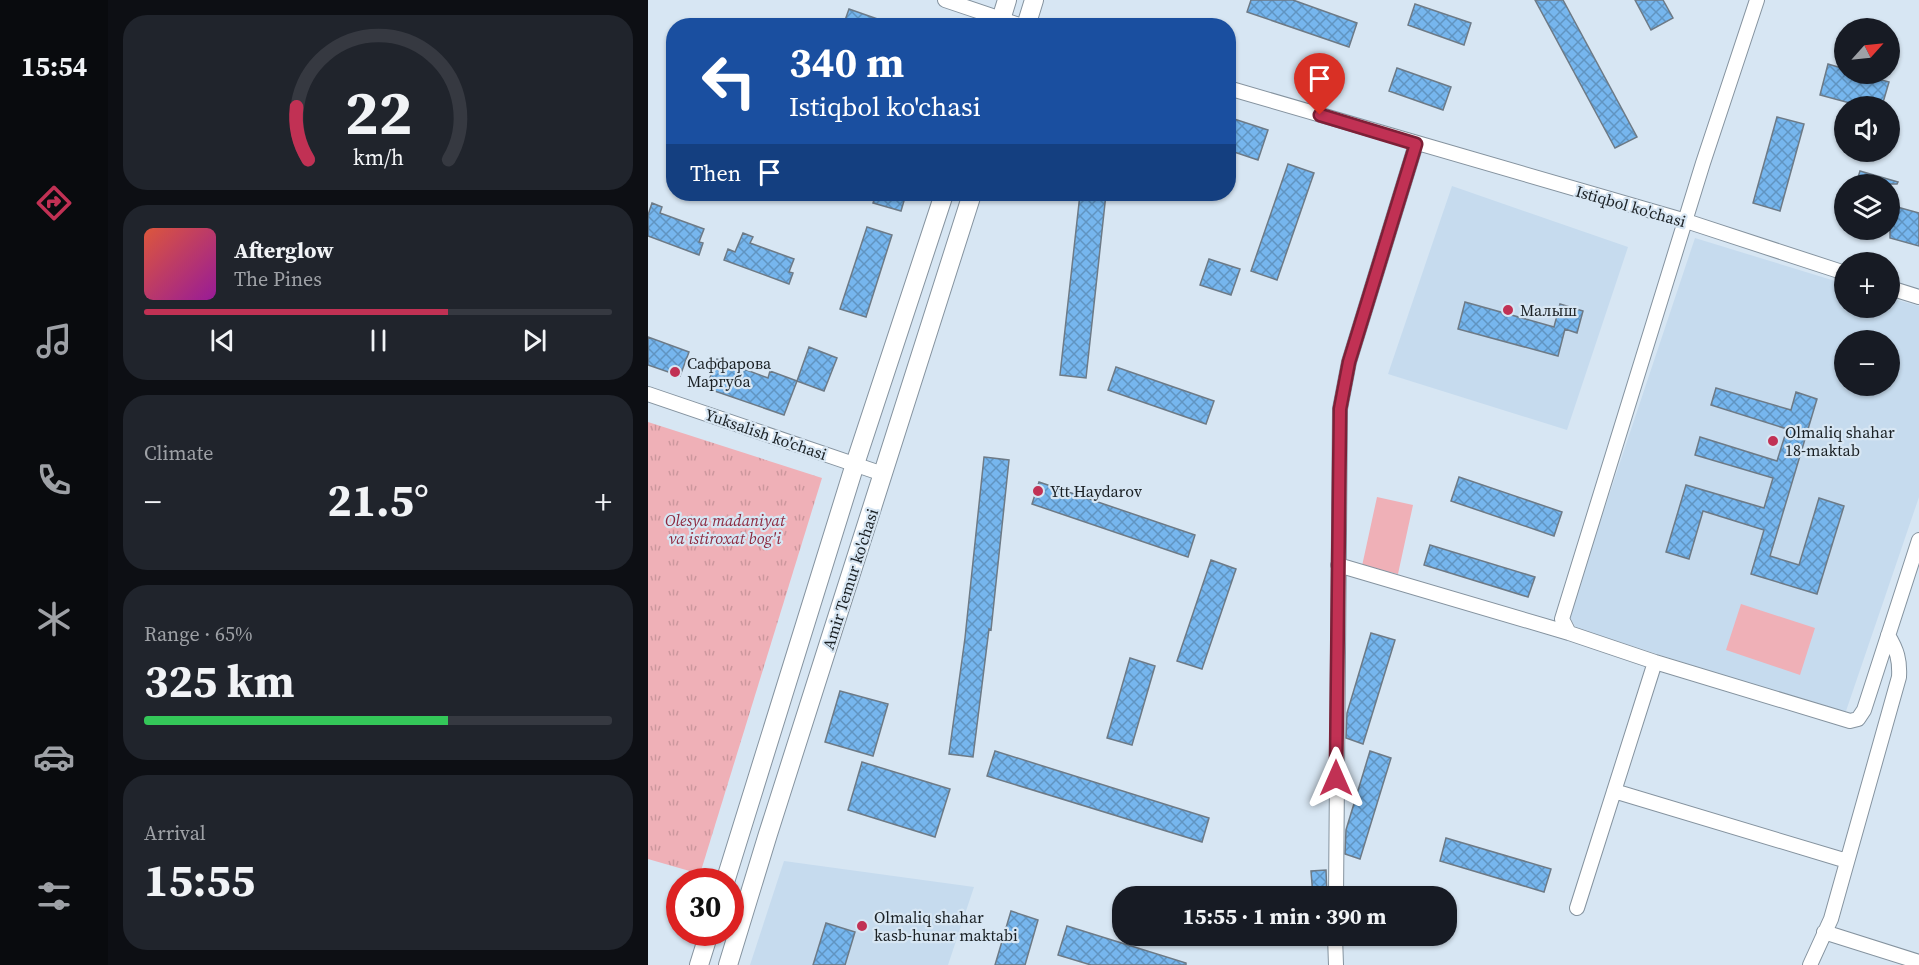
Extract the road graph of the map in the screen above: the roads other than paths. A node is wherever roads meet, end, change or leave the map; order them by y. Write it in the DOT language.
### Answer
graph roads {
  1 [pos="945,0"];
  2 [pos="1007,0"];
  3 [pos="1034,0"];
  4 [pos="1757,0"];
  5 [pos="990,18"];
  6 [pos="1001,18"];
  7 [pos="1027,18"];
  8 [pos="1236,90"];
  9 [pos="1416,144"];
  10 [pos="942,201"];
  11 [pos="970,201"];
  12 [pos="1686,221"];
  13 [pos="1834,269"];
  14 [pos="1900,291"];
  15 [pos="1919,297"];
  16 [pos="648,394"];
  17 [pos="855,464"];
  18 [pos="884,474"];
  19 [pos="1919,540"];
  20 [pos="1338,565"];
  21 [pos="1569,633"];
  22 [pos="1888,635"];
  23 [pos="1655,662"];
  24 [pos="1614,791"];
  25 [pos="741,832"];
  26 [pos="768,834"];
  27 [pos="1847,861"];
  28 [pos="729,868"];
  29 [pos="1336,886"];
  30 [pos="1577,908"];
  31 [pos="1824,932"];
  32 [pos="705,946"];
  33 [pos="1335,946"];
  34 [pos="1919,962"];
  35 [pos="699,965"];
  36 [pos="728,965"];
  37 [pos="1336,965"];
  38 [pos="1810,965"];
  1 -- 5 [label="street"];
  2 -- 6 [label="main road"];
  3 -- 7 [label="main road"];
  4 -- 12 [label="street"];
  8 -- 9 [label="street, Istiqbol ko'chasi"];
  9 -- 12 [label="street, Istiqbol ko'chasi"];
  9 -- 20 [label="street"];
  10 -- 17 [label="main road, Amir Temur ko'chasi"];
  11 -- 18 [label="main road, Amir Temur ko'chasi"];
  12 -- 13 [label="street, Istiqbol ko'chasi"];
  12 -- 21 [label="street"];
  14 -- 15 [label="street"];
  16 -- 17 [label="street, Yuksalish ko'chasi"];
  17 -- 18 [label="street, Yuksalish ko'chasi"];
  17 -- 25 [label="main road, Amir Temur ko'chasi"];
  18 -- 26 [label="main road, Amir Temur ko'chasi"];
  19 -- 22 [label="street"];
  20 -- 21 [label="street"];
  20 -- 29 [label="street"];
  21 -- 23 [label="street"];
  22 -- 23 [label="street"];
  22 -- 27 [label="street"];
  23 -- 24 [label="street"];
  24 -- 27 [label="street"];
  24 -- 30 [label="street"];
  25 -- 26 [label="main road"];
  25 -- 28 [label="main road, Amir Temur ko'chasi"];
  26 -- 36 [label="main road, Amir Temur ko'chasi"];
  27 -- 31 [label="street"];
  31 -- 34 [label="street"];
  31 -- 38 [label="street"];
  32 -- 35 [label="main road"];
  33 -- 37 [label="street"];
}
